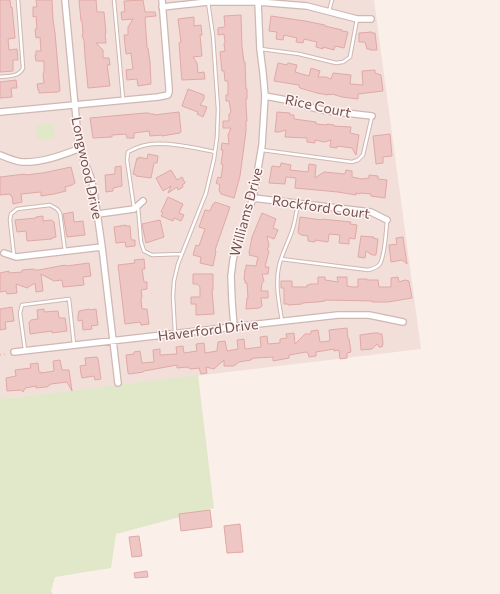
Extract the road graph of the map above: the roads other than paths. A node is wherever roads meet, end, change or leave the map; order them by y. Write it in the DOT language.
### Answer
graph roads {
  1 [pos="18,0"];
  2 [pos="65,0"];
  3 [pos="114,0"];
  4 [pos="162,0"];
  5 [pos="332,0"];
  6 [pos="208,2"];
  7 [pos="258,2"];
  8 [pos="162,7"];
  9 [pos="329,12"];
  10 [pos="357,19"];
  11 [pos="371,19"];
  12 [pos="260,49"];
  13 [pos="0,77"];
  14 [pos="265,96"];
  15 [pos="123,100"];
  16 [pos="74,105"];
  17 [pos="0,112"];
  18 [pos="372,116"];
  19 [pos="81,148"];
  20 [pos="261,150"];
  21 [pos="215,152"];
  22 [pos="0,155"];
  23 [pos="253,198"];
  24 [pos="143,201"];
  25 [pos="298,204"];
  26 [pos="136,208"];
  27 [pos="98,214"];
  28 [pos="387,220"];
  29 [pos="102,247"];
  30 [pos="65,252"];
  31 [pos="4,253"];
  32 [pos="182,254"];
  33 [pos="14,256"];
  34 [pos="281,259"];
  35 [pos="282,321"];
  36 [pos="403,322"];
  37 [pos="234,327"];
  38 [pos="175,334"];
  39 [pos="113,341"];
  40 [pos="74,345"];
  41 [pos="25,351"];
  42 [pos="14,352"];
  43 [pos="118,383"];
  1 -- 13 [label="lane"];
  2 -- 16 [label="street, Longwood Drive"];
  3 -- 15 [label="lane"];
  4 -- 8 [label="street"];
  5 -- 9 [label="lane"];
  6 -- 7 [label="street"];
  6 -- 8 [label="street"];
  6 -- 21 [label="lane"];
  7 -- 9 [label="street"];
  7 -- 12 [label="street, Williams Drive"];
  8 -- 15 [label="street"];
  9 -- 10 [label="street"];
  10 -- 11 [label="street"];
  10 -- 12 [label="lane"];
  12 -- 14 [label="street, Williams Drive"];
  14 -- 18 [label="street, Rice Court"];
  14 -- 20 [label="street, Williams Drive"];
  15 -- 16 [label="street"];
  16 -- 17 [label="street"];
  16 -- 19 [label="street, Longwood Drive"];
  18 -- 20 [label="lane"];
  19 -- 22 [label="street"];
  19 -- 27 [label="street, Longwood Drive"];
  20 -- 23 [label="street, Williams Drive"];
  21 -- 26 [label="lane"];
  21 -- 32 [label="lane"];
  23 -- 25 [label="street, Rockford Court"];
  23 -- 37 [label="street, Williams Drive"];
  24 -- 26 [label="street"];
  25 -- 28 [label="street, Rockford Court"];
  25 -- 34 [label="lane"];
  26 -- 27 [label="street"];
  26 -- 32 [label="lane"];
  27 -- 29 [label="street, Longwood Drive"];
  28 -- 34 [label="lane"];
  29 -- 30 [label="street"];
  29 -- 39 [label="street, Longwood Drive"];
  30 -- 33 [label="street"];
  30 -- 33 [label="lane"];
  31 -- 33 [label="street"];
  32 -- 38 [label="lane"];
  34 -- 35 [label="lane"];
  35 -- 36 [label="street, Haverford Drive"];
  35 -- 37 [label="street, Haverford Drive"];
  37 -- 38 [label="street, Haverford Drive"];
  38 -- 39 [label="street, Haverford Drive"];
  39 -- 40 [label="street, Haverford Drive"];
  39 -- 43 [label="street, Longwood Drive"];
  40 -- 41 [label="street, Haverford Drive"];
  40 -- 41 [label="lane"];
  41 -- 42 [label="street, Haverford Drive"];
}
